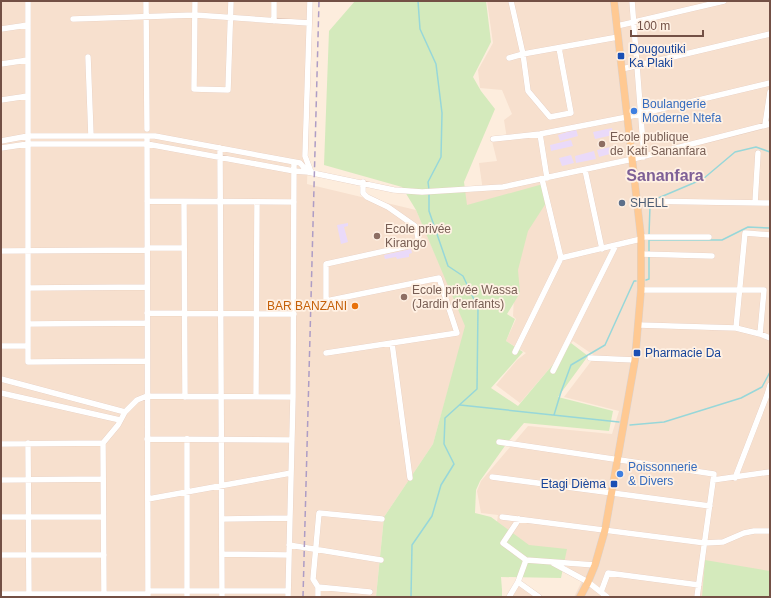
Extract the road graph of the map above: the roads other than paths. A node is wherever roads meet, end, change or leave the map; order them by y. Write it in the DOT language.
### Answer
graph roads {
  1 [pos="28,1"];
  2 [pos="146,1"];
  3 [pos="195,1"];
  4 [pos="230,1"];
  5 [pos="274,1"];
  6 [pos="310,1"];
  7 [pos="511,1"];
  8 [pos="614,1"];
  9 [pos="632,1"];
  10 [pos="724,1"];
  11 [pos="195,15"];
  12 [pos="146,16"];
  13 [pos="230,18"];
  14 [pos="73,19"];
  15 [pos="274,21"];
  16 [pos="634,22"];
  17 [pos="309,23"];
  18 [pos="28,25"];
  19 [pos="617,26"];
  20 [pos="1,29"];
  21 [pos="770,34"];
  22 [pos="618,38"];
  23 [pos="559,48"];
  24 [pos="524,54"];
  25 [pos="88,57"];
  26 [pos="509,58"];
  27 [pos="28,60"];
  28 [pos="1,64"];
  29 [pos="637,65"];
  30 [pos="622,69"];
  31 [pos="770,83"];
  32 [pos="770,92"];
  33 [pos="28,96"];
  34 [pos="1,100"];
  35 [pos="640,114"];
  36 [pos="627,117"];
  37 [pos="768,125"];
  38 [pos="147,129"];
  39 [pos="540,134"];
  40 [pos="28,136"];
  41 [pos="91,136"];
  42 [pos="147,136"];
  43 [pos="493,139"];
  44 [pos="1,141"];
  45 [pos="28,144"];
  46 [pos="147,144"];
  47 [pos="1,148"];
  48 [pos="220,148"];
  49 [pos="758,153"];
  50 [pos="220,156"];
  51 [pos="644,157"];
  52 [pos="633,159"];
  53 [pos="294,162"];
  54 [pos="585,170"];
  55 [pos="294,171"];
  56 [pos="310,172"];
  57 [pos="545,179"];
  58 [pos="363,182"];
  59 [pos="147,201"];
  60 [pos="638,201"];
  61 [pos="184,202"];
  62 [pos="221,202"];
  63 [pos="257,202"];
  64 [pos="294,202"];
  65 [pos="755,203"];
  66 [pos="770,203"];
  67 [pos="770,235"];
  68 [pos="709,237"];
  69 [pos="641,238"];
  70 [pos="616,245"];
  71 [pos="184,248"];
  72 [pos="147,249"];
  73 [pos="602,249"];
  74 [pos="1,251"];
  75 [pos="28,251"];
  76 [pos="641,254"];
  77 [pos="712,256"];
  78 [pos="561,258"];
  79 [pos="147,287"];
  80 [pos="28,288"];
  81 [pos="641,290"];
  82 [pos="740,290"];
  83 [pos="147,313"];
  84 [pos="184,313"];
  85 [pos="221,313"];
  86 [pos="256,314"];
  87 [pos="294,314"];
  88 [pos="147,323"];
  89 [pos="28,324"];
  90 [pos="639,325"];
  91 [pos="736,328"];
  92 [pos="760,334"];
  93 [pos="770,338"];
  94 [pos="392,343"];
  95 [pos="1,346"];
  96 [pos="28,346"];
  97 [pos="326,352"];
  98 [pos="515,352"];
  99 [pos="590,358"];
  100 [pos="635,360"];
  101 [pos="147,361"];
  102 [pos="553,371"];
  103 [pos="1,379"];
  104 [pos="770,384"];
  105 [pos="1,393"];
  106 [pos="147,396"];
  107 [pos="185,396"];
  108 [pos="221,397"];
  109 [pos="256,397"];
  110 [pos="293,397"];
  111 [pos="125,412"];
  112 [pos="120,420"];
  113 [pos="147,438"];
  114 [pos="187,439"];
  115 [pos="222,439"];
  116 [pos="292,440"];
  117 [pos="499,442"];
  118 [pos="28,443"];
  119 [pos="103,443"];
  120 [pos="1,444"];
  121 [pos="617,460"];
  122 [pos="770,472"];
  123 [pos="291,473"];
  124 [pos="492,477"];
  125 [pos="410,478"];
  126 [pos="735,478"];
  127 [pos="103,479"];
  128 [pos="1,480"];
  129 [pos="28,480"];
  130 [pos="714,480"];
  131 [pos="222,486"];
  132 [pos="187,492"];
  133 [pos="611,493"];
  134 [pos="148,499"];
  135 [pos="710,506"];
  136 [pos="29,517"];
  137 [pos="103,517"];
  138 [pos="502,517"];
  139 [pos="1,518"];
  140 [pos="290,518"];
  141 [pos="222,519"];
  142 [pos="382,519"];
  143 [pos="519,519"];
  144 [pos="605,530"];
  145 [pos="770,531"];
  146 [pos="705,543"];
  147 [pos="289,545"];
  148 [pos="316,549"];
  149 [pos="222,554"];
  150 [pos="1,555"];
  151 [pos="29,555"];
  152 [pos="104,555"];
  153 [pos="289,555"];
  154 [pos="381,560"];
  155 [pos="526,560"];
  156 [pos="552,562"];
  157 [pos="595,566"];
  158 [pos="518,582"];
  159 [pos="588,582"];
  160 [pos="699,586"];
  161 [pos="318,587"];
  162 [pos="370,592"];
  163 [pos="600,592"];
  164 [pos="1,594"];
  165 [pos="148,594"];
  166 [pos="187,594"];
  167 [pos="222,594"];
  168 [pos="288,594"];
  169 [pos="29,596"];
  170 [pos="104,596"];
  171 [pos="318,597"];
  172 [pos="509,597"];
  173 [pos="539,597"];
  174 [pos="580,597"];
  175 [pos="607,597"];
  176 [pos="697,597"];
  1 -- 18 [label="street"];
  2 -- 12 [label="street"];
  3 -- 11 [label="street"];
  4 -- 13 [label="street"];
  5 -- 15 [label="street"];
  6 -- 17 [label="street"];
  7 -- 24 [label="street"];
  8 -- 19 [label="main road"];
  9 -- 16 [label="street"];
  10 -- 16 [label="street"];
  11 -- 12 [label="street"];
  11 -- 13 [label="street"];
  11 -- 13 [label="street"];
  12 -- 14 [label="street"];
  12 -- 38 [label="street"];
  13 -- 15 [label="street"];
  15 -- 17 [label="street"];
  16 -- 19 [label="street"];
  16 -- 29 [label="street"];
  17 -- 56 [label="street"];
  18 -- 20 [label="street"];
  18 -- 27 [label="street"];
  19 -- 22 [label="main road"];
  21 -- 29 [label="street"];
  22 -- 23 [label="street"];
  22 -- 30 [label="main road"];
  23 -- 24 [label="street"];
  23 -- 24 [label="street"];
  24 -- 26 [label="street"];
  25 -- 41 [label="street"];
  27 -- 28 [label="street"];
  27 -- 33 [label="street"];
  29 -- 30 [label="street"];
  29 -- 35 [label="street"];
  30 -- 36 [label="main road"];
  31 -- 35 [label="street"];
  32 -- 37 [label="street"];
  33 -- 34 [label="street"];
  33 -- 40 [label="street"];
  35 -- 36 [label="street"];
  35 -- 51 [label="street"];
  36 -- 39 [label="street"];
  36 -- 52 [label="main road"];
  37 -- 51 [label="street"];
  39 -- 43 [label="street"];
  39 -- 57 [label="street"];
  40 -- 41 [label="street"];
  40 -- 44 [label="street"];
  40 -- 45 [label="street"];
  41 -- 42 [label="street"];
  42 -- 46 [label="street"];
  42 -- 48 [label="street"];
  45 -- 46 [label="street"];
  45 -- 47 [label="street"];
  45 -- 75 [label="street"];
  46 -- 50 [label="street"];
  46 -- 59 [label="street"];
  48 -- 50 [label="street"];
  48 -- 53 [label="street"];
  49 -- 65 [label="street"];
  50 -- 55 [label="street"];
  50 -- 62 [label="street"];
  51 -- 52 [label="street"];
  52 -- 54 [label="street"];
  52 -- 60 [label="main road"];
  53 -- 55 [label="street"];
  53 -- 56 [label="street"];
  54 -- 57 [label="street"];
  54 -- 73 [label="street"];
  55 -- 56 [label="street"];
  55 -- 64 [label="street"];
  56 -- 58 [label="street"];
  57 -- 58 [label="street"];
  57 -- 78 [label="street"];
  58 -- 94 [label="street"];
  59 -- 61 [label="street"];
  59 -- 72 [label="street"];
  60 -- 65 [label="street"];
  60 -- 69 [label="main road"];
  61 -- 62 [label="street"];
  61 -- 71 [label="street"];
  62 -- 63 [label="street"];
  62 -- 85 [label="street"];
  63 -- 64 [label="street"];
  63 -- 86 [label="street"];
  64 -- 87 [label="street"];
  65 -- 66 [label="street"];
  67 -- 82 [label="street"];
  68 -- 69 [label="street"];
  69 -- 70 [label="street"];
  69 -- 76 [label="main road"];
  70 -- 73 [label="street"];
  70 -- 102 [label="street"];
  71 -- 72 [label="street"];
  71 -- 84 [label="street"];
  72 -- 75 [label="street"];
  72 -- 79 [label="street"];
  73 -- 78 [label="street"];
  74 -- 75 [label="street"];
  75 -- 80 [label="street"];
  76 -- 77 [label="street"];
  76 -- 81 [label="main road"];
  78 -- 98 [label="street"];
  79 -- 80 [label="street"];
  79 -- 83 [label="street"];
  80 -- 89 [label="street"];
  81 -- 82 [label="street"];
  81 -- 90 [label="main road"];
  82 -- 91 [label="street"];
  82 -- 92 [label="street"];
  83 -- 84 [label="street"];
  83 -- 88 [label="street"];
  84 -- 85 [label="street"];
  84 -- 107 [label="street"];
  85 -- 86 [label="street"];
  85 -- 108 [label="street"];
  86 -- 87 [label="street"];
  86 -- 109 [label="street"];
  87 -- 110 [label="street"];
  88 -- 89 [label="street"];
  88 -- 101 [label="street"];
  89 -- 96 [label="street"];
  90 -- 91 [label="street"];
  90 -- 100 [label="main road"];
  91 -- 92 [label="street"];
  92 -- 93 [label="street"];
  94 -- 97 [label="street"];
  94 -- 125 [label="street"];
  95 -- 96 [label="street"];
  96 -- 101 [label="street"];
  99 -- 100 [label="street"];
  100 -- 121 [label="main road"];
  101 -- 106 [label="street"];
  103 -- 111 [label="street"];
  104 -- 126 [label="street"];
  105 -- 112 [label="street"];
  106 -- 107 [label="street"];
  106 -- 111 [label="street"];
  106 -- 113 [label="street"];
  107 -- 108 [label="street"];
  108 -- 109 [label="street"];
  108 -- 115 [label="street"];
  109 -- 110 [label="street"];
  110 -- 116 [label="street"];
  111 -- 112 [label="street"];
  112 -- 119 [label="street"];
  113 -- 114 [label="street"];
  113 -- 134 [label="street"];
  114 -- 115 [label="street"];
  114 -- 132 [label="street"];
  115 -- 116 [label="street"];
  115 -- 131 [label="street"];
  116 -- 123 [label="street"];
  117 -- 121 [label="street"];
  118 -- 119 [label="street"];
  118 -- 120 [label="street"];
  118 -- 129 [label="street"];
  119 -- 127 [label="street"];
  121 -- 130 [label="street"];
  121 -- 133 [label="main road"];
  122 -- 126 [label="street"];
  123 -- 131 [label="street"];
  123 -- 140 [label="street"];
  124 -- 133 [label="street"];
  126 -- 130 [label="street"];
  127 -- 129 [label="street"];
  127 -- 137 [label="street"];
  128 -- 129 [label="street"];
  129 -- 136 [label="street"];
  130 -- 135 [label="street"];
  131 -- 132 [label="street"];
  131 -- 141 [label="street"];
  132 -- 134 [label="street"];
  132 -- 166 [label="street"];
  133 -- 135 [label="street"];
  133 -- 144 [label="main road"];
  134 -- 165 [label="street"];
  135 -- 146 [label="street"];
  136 -- 137 [label="street"];
  136 -- 139 [label="street"];
  136 -- 151 [label="street"];
  137 -- 152 [label="street"];
  138 -- 143 [label="street"];
  140 -- 141 [label="street"];
  140 -- 147 [label="street"];
  141 -- 149 [label="street"];
  142 -- 148 [label="street"];
  143 -- 144 [label="street"];
  143 -- 155 [label="street"];
  144 -- 146 [label="street"];
  144 -- 157 [label="main road"];
  145 -- 146 [label="street"];
  146 -- 160 [label="street"];
  147 -- 148 [label="street"];
  147 -- 153 [label="street"];
  148 -- 154 [label="street"];
  148 -- 161 [label="street"];
  149 -- 153 [label="street"];
  149 -- 167 [label="street"];
  150 -- 151 [label="street"];
  151 -- 152 [label="street"];
  151 -- 169 [label="street"];
  152 -- 170 [label="street"];
  153 -- 168 [label="street"];
  155 -- 156 [label="street"];
  155 -- 158 [label="street"];
  156 -- 157 [label="street"];
  156 -- 159 [label="street"];
  157 -- 159 [label="main road"];
  158 -- 172 [label="street"];
  158 -- 173 [label="street"];
  159 -- 163 [label="street"];
  159 -- 174 [label="main road"];
  160 -- 163 [label="street"];
  160 -- 176 [label="street"];
  161 -- 162 [label="street"];
  161 -- 171 [label="street"];
  163 -- 175 [label="street"];
  164 -- 169 [label="street"];
  165 -- 166 [label="street"];
  165 -- 170 [label="street"];
  166 -- 167 [label="street"];
  167 -- 168 [label="street"];
  169 -- 170 [label="street"];
}
